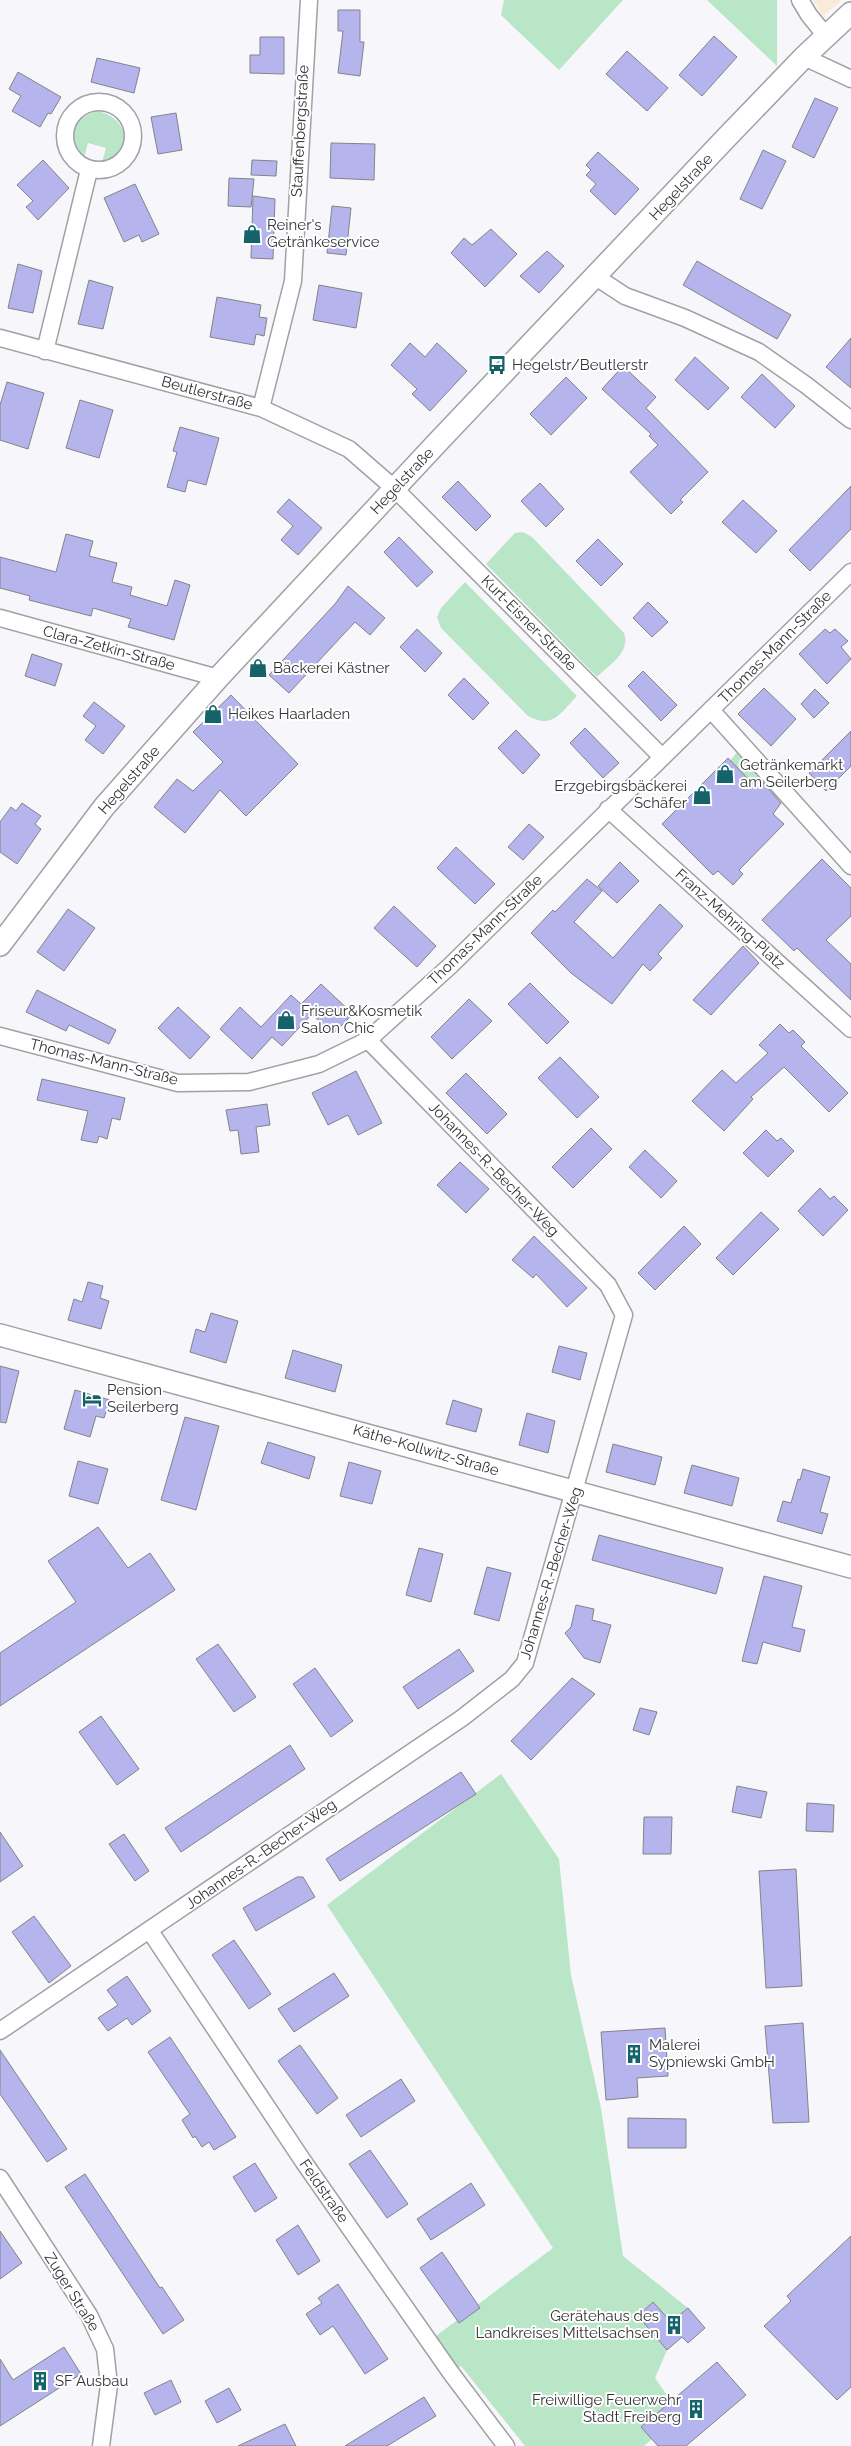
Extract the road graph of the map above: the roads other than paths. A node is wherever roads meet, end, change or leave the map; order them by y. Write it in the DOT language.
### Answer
graph roads {
  1 [pos="308,0"];
  2 [pos="800,0"];
  3 [pos="851,13"];
  4 [pos="826,36"];
  5 [pos="804,57"];
  6 [pos="851,79"];
  7 [pos="90,170"];
  8 [pos="596,277"];
  9 [pos="0,338"];
  10 [pos="45,351"];
  11 [pos="261,408"];
  12 [pos="851,420"];
  13 [pos="395,489"];
  14 [pos="851,572"];
  15 [pos="0,618"];
  16 [pos="218,678"];
  17 [pos="711,710"];
  18 [pos="662,758"];
  19 [pos="608,809"];
  20 [pos="851,866"];
  21 [pos="0,945"];
  22 [pos="851,1029"];
  23 [pos="0,1036"];
  24 [pos="368,1040"];
  25 [pos="0,1335"];
  26 [pos="575,1492"];
  27 [pos="851,1567"];
  28 [pos="150,1930"];
  29 [pos="0,2031"];
  30 [pos="0,2178"];
  31 [pos="101,2446"];
  32 [pos="506,2446"];
  1 -- 11 [label="street, Stauffenbergstraße"];
  2 -- 4 [label="street"];
  3 -- 4 [label="street, Hegelstraße"];
  4 -- 5 [label="street, Hegelstraße"];
  5 -- 6 [label="street"];
  5 -- 8 [label="street, Hegelstraße"];
  7 -- 7 [label="street"];
  7 -- 10 [label="street"];
  8 -- 12 [label="street"];
  8 -- 13 [label="street, Hegelstraße"];
  9 -- 10 [label="street, Beutlerstraße"];
  10 -- 11 [label="street, Beutlerstraße"];
  11 -- 13 [label="street, Beutlerstraße"];
  13 -- 16 [label="street, Hegelstraße"];
  13 -- 18 [label="street, Kurt-Eisner-Straße"];
  14 -- 17 [label="street, Thomas-Mann-Straße"];
  15 -- 16 [label="street, Clara-Zetkin-Straße"];
  16 -- 21 [label="street, Hegelstraße"];
  17 -- 18 [label="street, Thomas-Mann-Straße"];
  17 -- 20 [label="street"];
  18 -- 19 [label="street, Thomas-Mann-Straße"];
  19 -- 22 [label="street, Franz-Mehring-Platz"];
  19 -- 24 [label="street, Thomas-Mann-Straße"];
  23 -- 24 [label="street, Thomas-Mann-Straße"];
  24 -- 26 [label="street, Johannes-R.-Becher-Weg"];
  25 -- 26 [label="street, Käthe-Kollwitz-Straße"];
  26 -- 27 [label="street, Käthe-Kollwitz-Straße"];
  26 -- 28 [label="street, Johannes-R.-Becher-Weg"];
  28 -- 29 [label="street, Johannes-R.-Becher-Weg"];
  28 -- 32 [label="street, Feldstraße"];
  30 -- 31 [label="street, Zuger Straße"];
}
